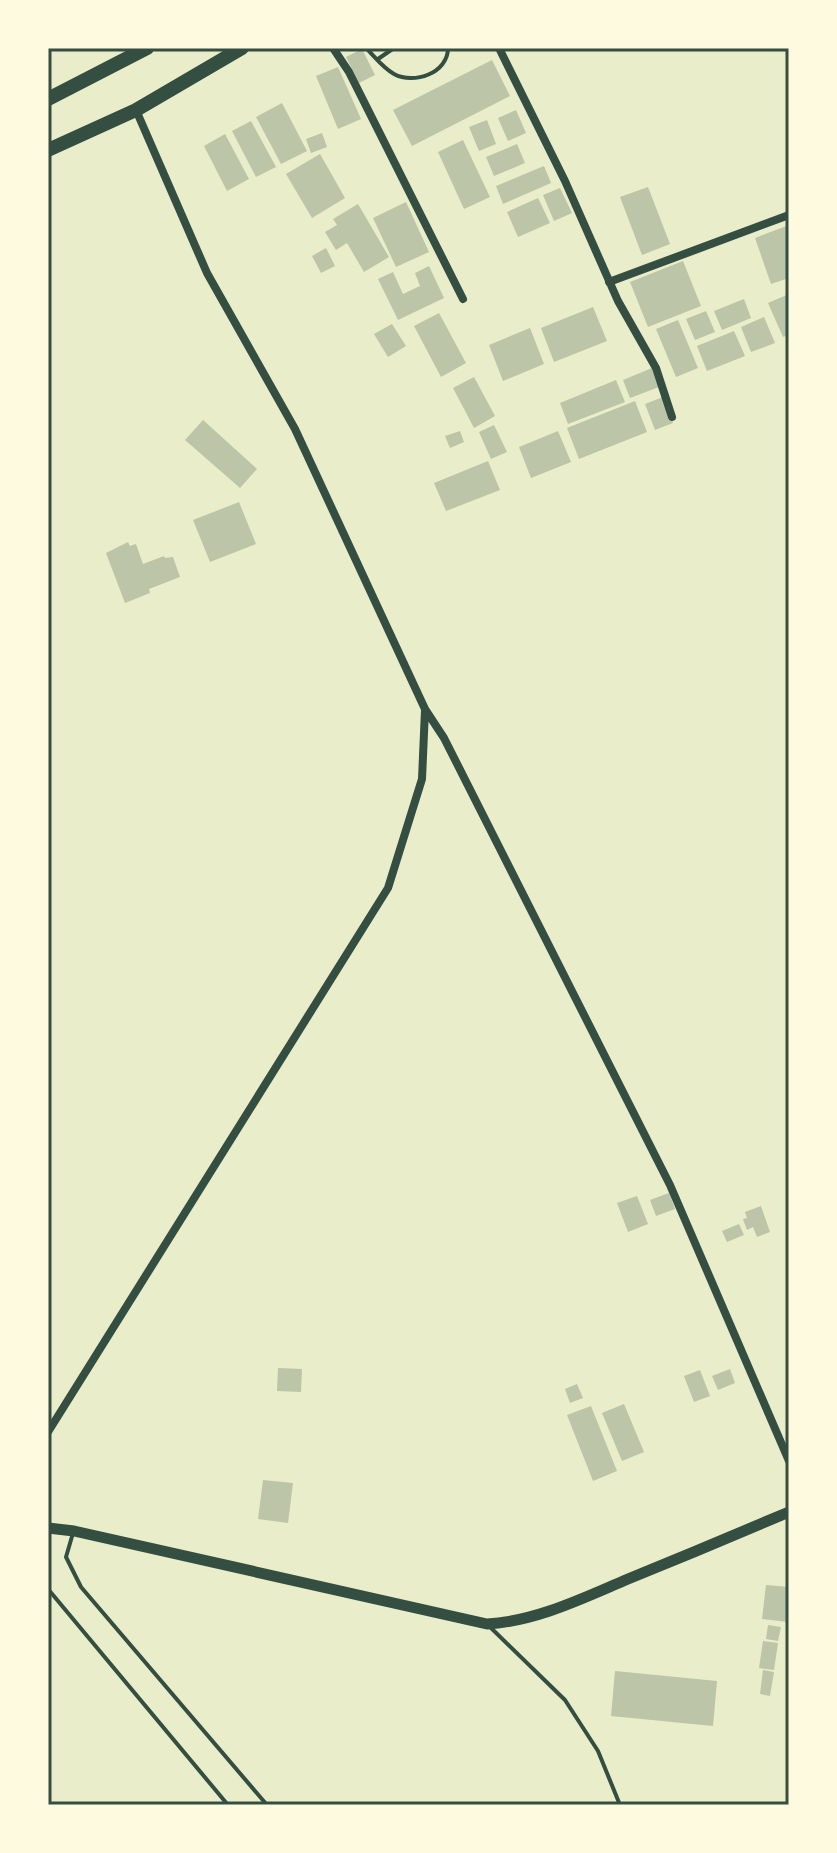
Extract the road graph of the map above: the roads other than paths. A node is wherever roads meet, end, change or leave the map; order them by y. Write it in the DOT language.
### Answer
graph roads {
  1 [pos="147,48"];
  2 [pos="242,48"];
  3 [pos="333,48"];
  4 [pos="366,48"];
  5 [pos="394,48"];
  6 [pos="448,48"];
  7 [pos="499,48"];
  8 [pos="133,53"];
  9 [pos="378,59"];
  10 [pos="48,99"];
  11 [pos="136,110"];
  12 [pos="48,150"];
  13 [pos="789,215"];
  14 [pos="609,282"];
  15 [pos="463,299"];
  16 [pos="672,417"];
  17 [pos="425,709"];
  18 [pos="48,1432"];
  19 [pos="789,1461"];
  20 [pos="789,1512"];
  21 [pos="48,1528"];
  22 [pos="74,1531"];
  23 [pos="48,1589"];
  24 [pos="487,1624"];
  25 [pos="228,1805"];
  26 [pos="267,1805"];
  27 [pos="620,1805"];
  1 -- 8 [label="main road"];
  2 -- 11 [label="main road"];
  3 -- 15 [label="street"];
  4 -- 9 [label="lane"];
  5 -- 9 [label="lane"];
  6 -- 9 [label="lane"];
  7 -- 14 [label="street"];
  8 -- 10 [label="main road"];
  11 -- 12 [label="main road"];
  11 -- 17 [label="street"];
  13 -- 14 [label="street"];
  14 -- 16 [label="street"];
  17 -- 18 [label="street"];
  17 -- 19 [label="street"];
  20 -- 24 [label="street"];
  21 -- 22 [label="street"];
  22 -- 24 [label="street"];
  22 -- 26 [label="lane"];
  23 -- 25 [label="lane"];
  24 -- 27 [label="lane"];
}
